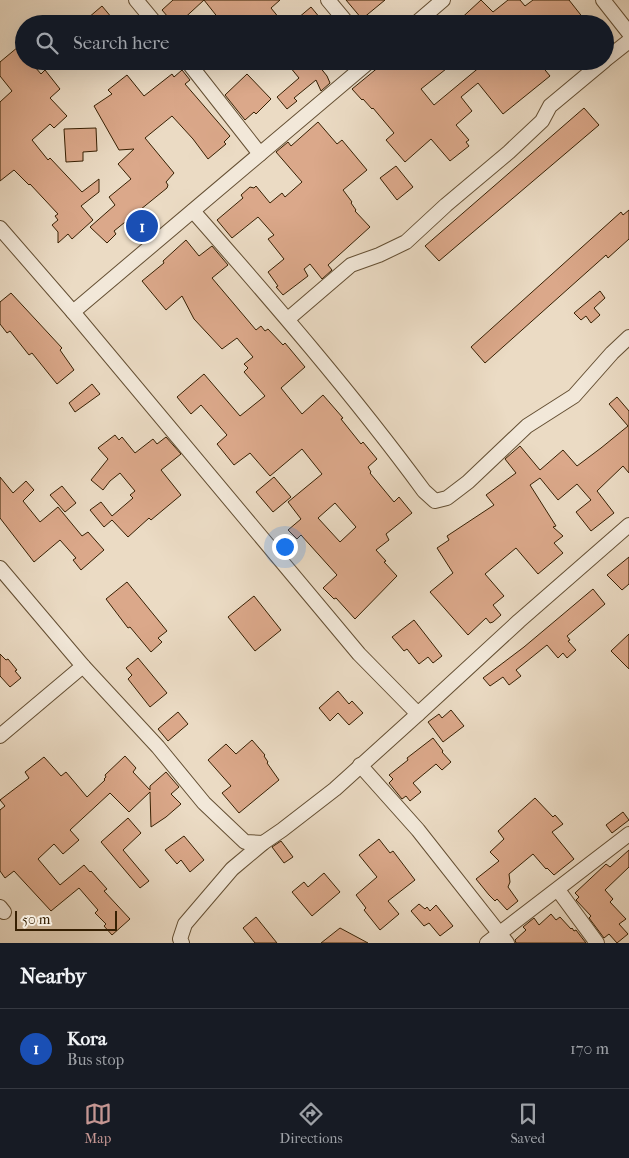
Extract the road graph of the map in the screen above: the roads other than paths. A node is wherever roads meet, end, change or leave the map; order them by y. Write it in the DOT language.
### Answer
graph roads {
  1 [pos="136,0"];
  2 [pos="328,0"];
  3 [pos="443,0"];
  4 [pos="603,0"];
  5 [pos="148,15"];
  6 [pos="340,15"];
  7 [pos="425,15"];
  8 [pos="629,33"];
  9 [pos="629,41"];
  10 [pos="614,54"];
  11 [pos="194,70"];
  12 [pos="359,70"];
  13 [pos="594,70"];
  14 [pos="260,154"];
  15 [pos="193,210"];
  16 [pos="0,228"];
  17 [pos="74,312"];
  18 [pos="288,319"];
  19 [pos="629,337"];
  20 [pos="628,525"];
  21 [pos="0,568"];
  22 [pos="83,666"];
  23 [pos="418,714"];
  24 [pos="0,736"];
  25 [pos="360,765"];
  26 [pos="629,834"];
  27 [pos="263,843"];
  28 [pos="558,890"];
  29 [pos="504,939"];
  30 [pos="182,943"];
  31 [pos="487,943"];
  32 [pos="596,943"];
  1 -- 5 [label="street"];
  2 -- 6 [label="street"];
  3 -- 7 [label="street"];
  4 -- 8 [label="street"];
  9 -- 10 [label="street"];
  11 -- 14 [label="street"];
  12 -- 14 [label="street"];
  13 -- 18 [label="street"];
  14 -- 15 [label="street"];
  15 -- 17 [label="street"];
  15 -- 18 [label="street"];
  16 -- 17 [label="street"];
  17 -- 23 [label="street"];
  18 -- 19 [label="street"];
  20 -- 23 [label="street"];
  21 -- 22 [label="street"];
  22 -- 24 [label="street"];
  22 -- 27 [label="street"];
  23 -- 25 [label="street"];
  25 -- 27 [label="street"];
  25 -- 29 [label="street"];
  26 -- 28 [label="street"];
  27 -- 30 [label="street"];
  28 -- 29 [label="street"];
  28 -- 32 [label="street"];
  29 -- 31 [label="street"];
}
